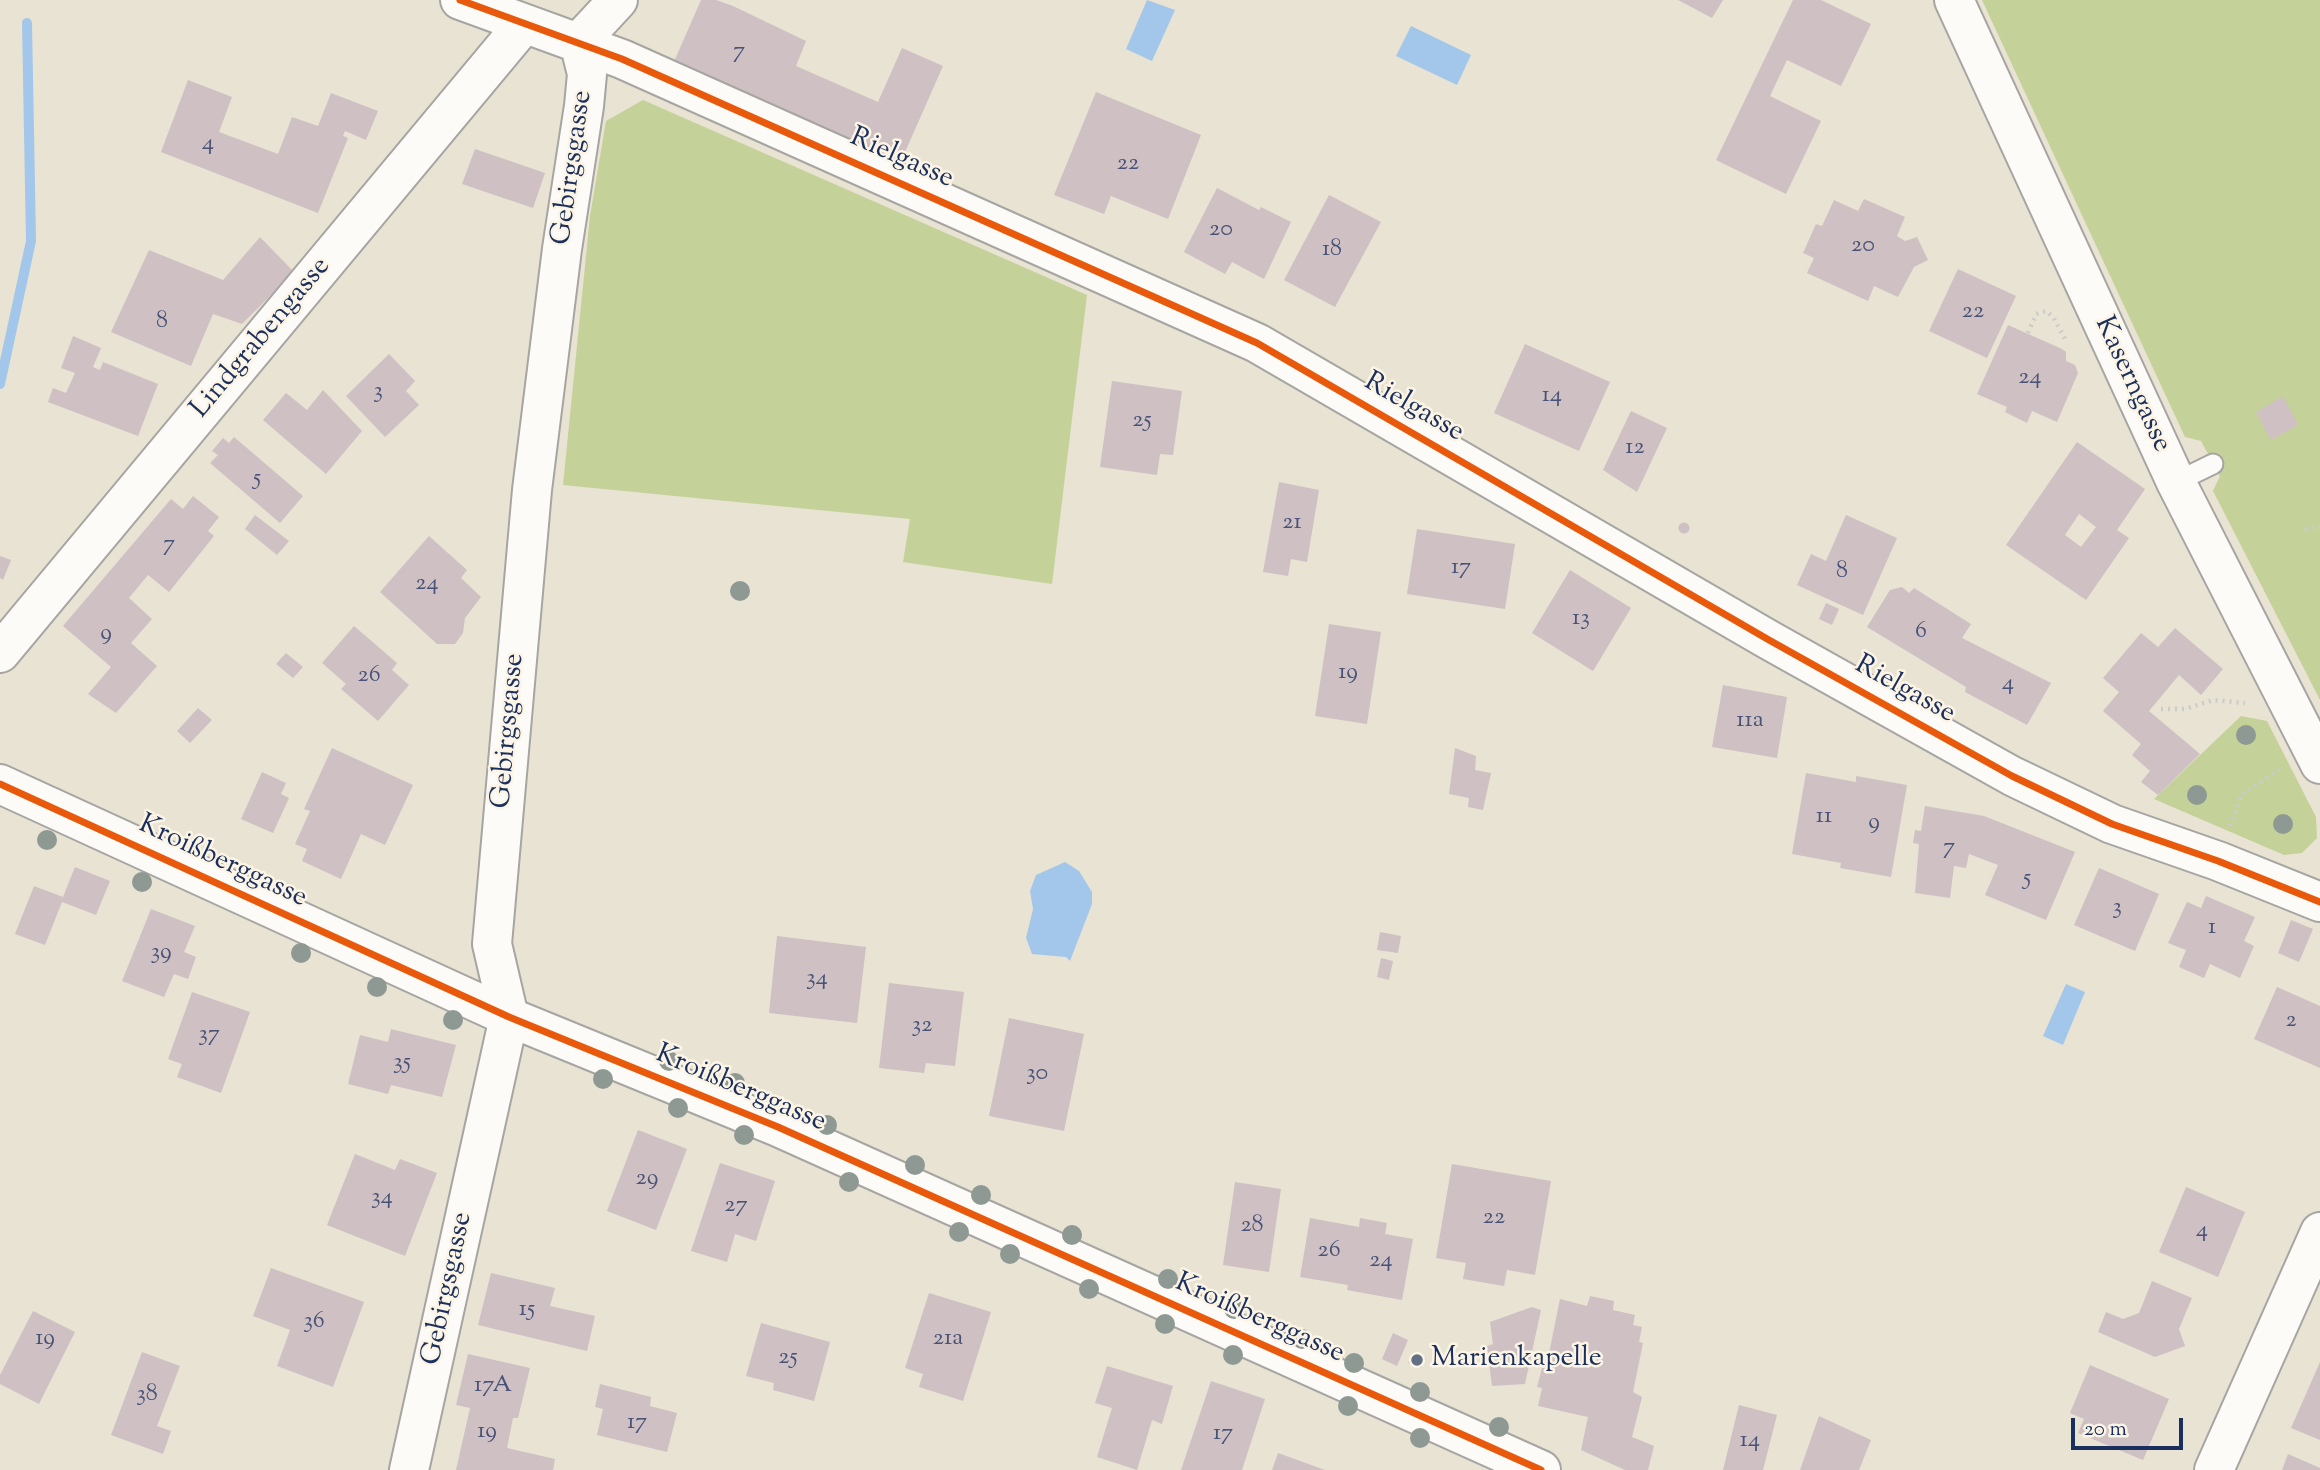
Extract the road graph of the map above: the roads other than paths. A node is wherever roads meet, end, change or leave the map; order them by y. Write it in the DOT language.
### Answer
graph roads {
  1 [pos="460,0"];
  2 [pos="618,0"];
  3 [pos="1954,0"];
  4 [pos="524,24"];
  5 [pos="579,42"];
  6 [pos="2213,464"];
  7 [pos="2176,482"];
  8 [pos="0,653"];
  9 [pos="2320,764"];
  10 [pos="0,784"];
  11 [pos="2320,902"];
  12 [pos="509,1017"];
  13 [pos="2320,1232"];
  14 [pos="410,1470"];
  15 [pos="1541,1470"];
  16 [pos="2214,1470"];
  1 -- 4 [label="street, Rielgasse"];
  2 -- 5 [label="street"];
  3 -- 7 [label="street, Kaserngasse"];
  4 -- 5 [label="street, Rielgasse"];
  4 -- 8 [label="street, Lindgrabengasse"];
  5 -- 11 [label="street, Rielgasse"];
  5 -- 12 [label="street, Gebirgsgasse"];
  6 -- 7 [label="lane"];
  7 -- 9 [label="street, Kaserngasse"];
  10 -- 12 [label="street, Kroißberggasse"];
  12 -- 14 [label="street, Gebirgsgasse"];
  12 -- 15 [label="street, Kroißberggasse"];
  13 -- 16 [label="street"];
}
